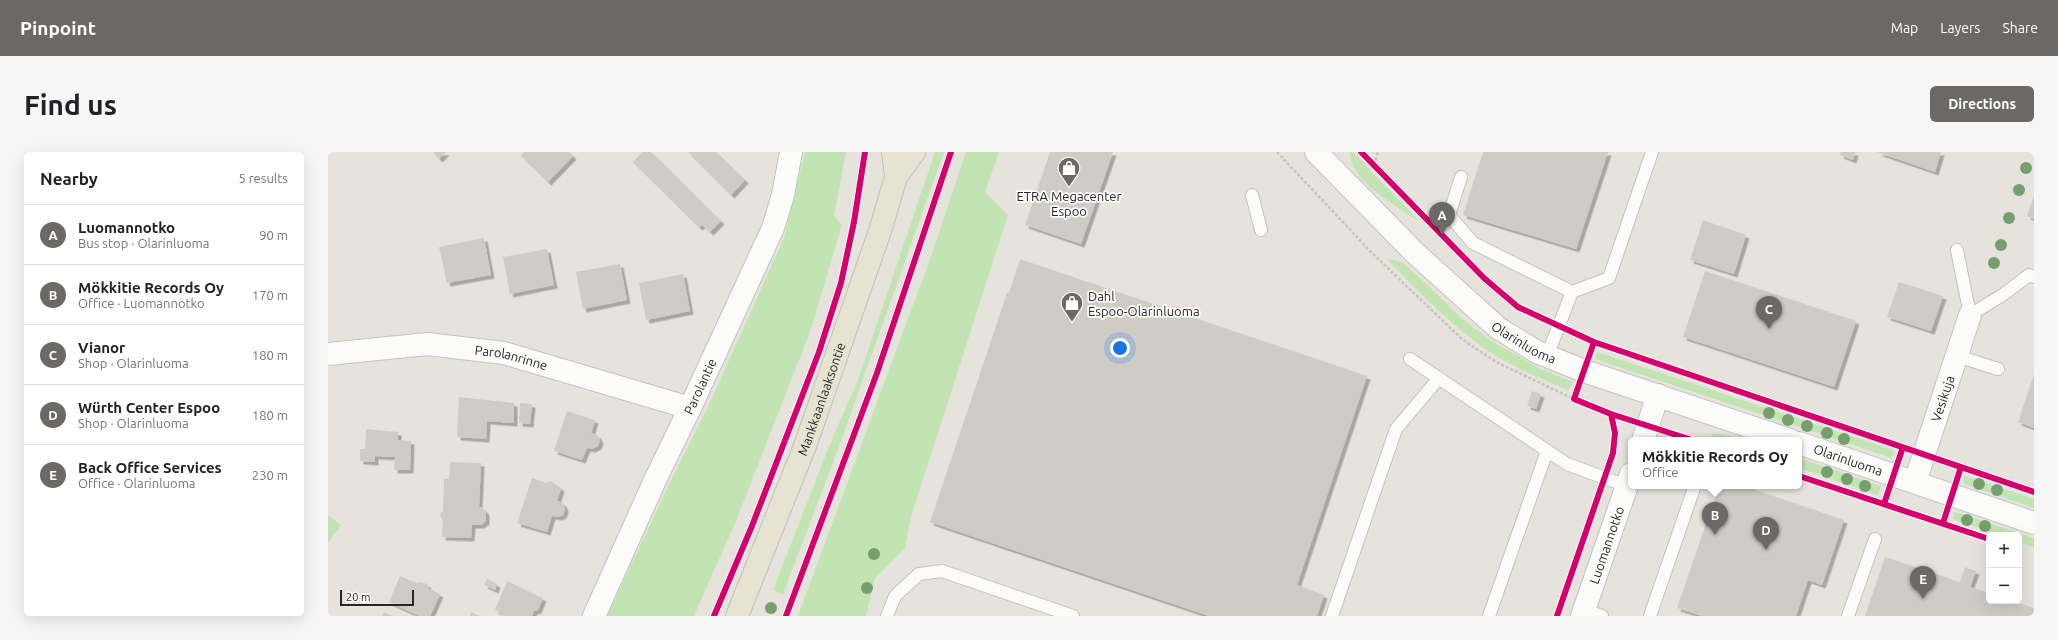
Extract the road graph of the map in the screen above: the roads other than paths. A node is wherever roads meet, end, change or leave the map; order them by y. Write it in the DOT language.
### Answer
graph roads {
  1 [pos="791,152"];
  2 [pos="893,152"];
  3 [pos="914,152"];
  4 [pos="1316,152"];
  5 [pos="1652,152"];
  6 [pos="1461,177"];
  7 [pos="896,178"];
  8 [pos="1252,195"];
  9 [pos="1260,230"];
  10 [pos="1957,250"];
  11 [pos="2034,277"];
  12 [pos="1572,292"];
  13 [pos="1970,315"];
  14 [pos="328,354"];
  15 [pos="1547,356"];
  16 [pos="1957,356"];
  17 [pos="1410,359"];
  18 [pos="1998,369"];
  19 [pos="1439,378"];
  20 [pos="1658,395"];
  21 [pos="690,408"];
  22 [pos="1646,433"];
  23 [pos="1781,437"];
  24 [pos="1802,444"];
  25 [pos="1547,451"];
  26 [pos="1628,480"];
  27 [pos="1915,482"];
  28 [pos="1628,483"];
  29 [pos="1694,489"];
  30 [pos="2034,522"];
  31 [pos="1874,539"];
  32 [pos="1589,614"];
  33 [pos="594,616"];
  34 [pos="737,616"];
  35 [pos="886,616"];
  36 [pos="1073,616"];
  37 [pos="1332,616"];
  38 [pos="1489,616"];
  39 [pos="1650,616"];
  40 [pos="1848,616"];
  1 -- 21 [label="street, Parolantie"];
  2 -- 7 [label="main road, Mankkaanlaaksontie"];
  3 -- 7 [label="main road, Mankkaanlaaksontie"];
  4 -- 15 [label="street, Olarinluoma"];
  5 -- 12 [label="lane"];
  6 -- 12 [label="lane"];
  7 -- 34 [label="main road, Mankkaanlaaksontie"];
  8 -- 9 [label="lane"];
  10 -- 13 [label="lane"];
  11 -- 13 [label="lane"];
  12 -- 15 [label="lane"];
  13 -- 16 [label="street, Vesikuja"];
  14 -- 21 [label="street, Parolanrinne"];
  15 -- 20 [label="street, Olarinluoma"];
  16 -- 18 [label="lane"];
  16 -- 27 [label="street, Vesikuja"];
  17 -- 19 [label="lane"];
  19 -- 25 [label="lane"];
  19 -- 37 [label="lane"];
  20 -- 22 [label="street"];
  20 -- 23 [label="street, Olarinluoma"];
  21 -- 33 [label="street, Parolantie"];
  24 -- 27 [label="street, Olarinluoma"];
  25 -- 26 [label="lane"];
  25 -- 38 [label="lane"];
  27 -- 30 [label="street, Olarinluoma"];
  28 -- 32 [label="street, Luomannotko"];
  29 -- 39 [label="lane"];
  31 -- 40 [label="lane"];
  35 -- 36 [label="lane"];
}
